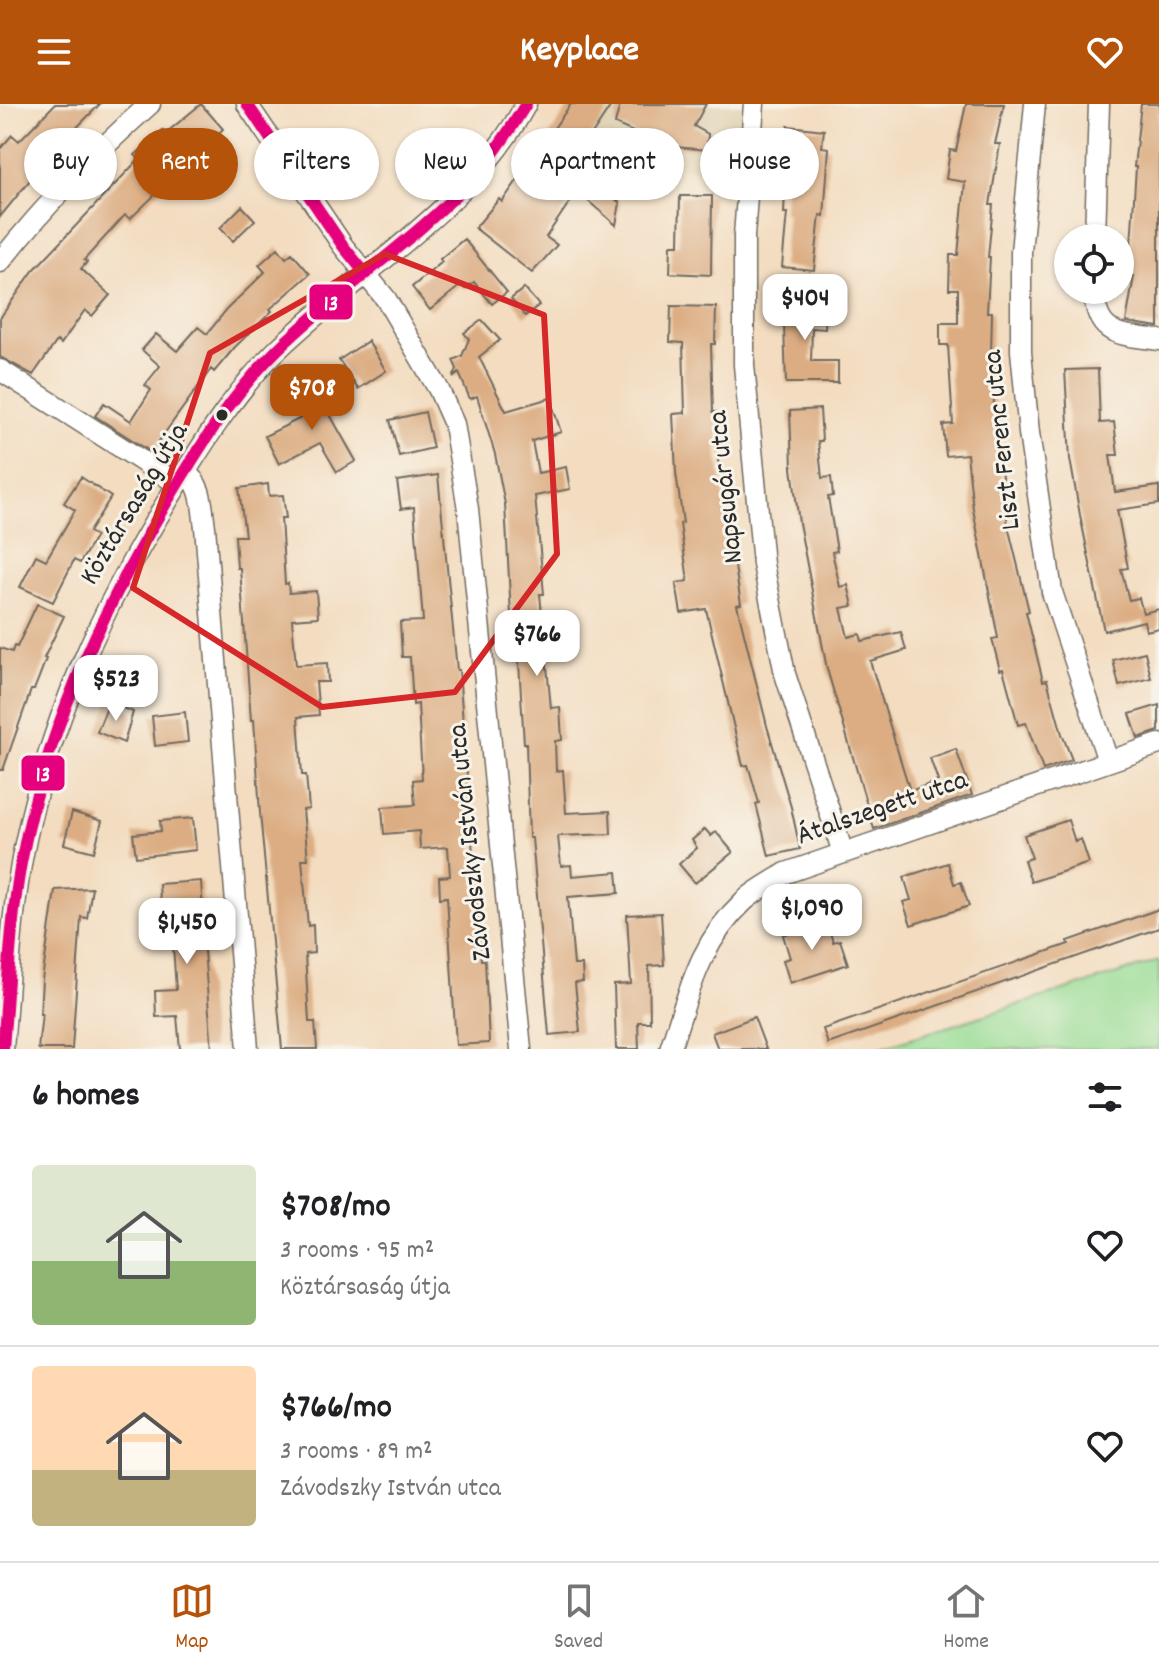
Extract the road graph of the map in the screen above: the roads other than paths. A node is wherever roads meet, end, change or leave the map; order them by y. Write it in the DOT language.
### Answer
graph roads {
  1 [pos="150,104"];
  2 [pos="247,104"];
  3 [pos="526,104"];
  4 [pos="754,104"];
  5 [pos="1035,104"];
  6 [pos="1099,104"];
  7 [pos="1095,224"];
  8 [pos="0,262"];
  9 [pos="365,273"];
  10 [pos="1096,304"];
  11 [pos="1159,340"];
  12 [pos="0,370"];
  13 [pos="181,478"];
  14 [pos="1159,744"];
  15 [pos="1108,761"];
  16 [pos="843,853"];
  17 [pos="9,882"];
  18 [pos="3,1049"];
  19 [pos="248,1049"];
  20 [pos="521,1049"];
  21 [pos="670,1049"];
  1 -- 8 [label="street"];
  2 -- 9 [label="street, Závodszky István utca"];
  3 -- 9 [label="street, Köztársaság útja"];
  4 -- 16 [label="street, Napsugár utca"];
  5 -- 15 [label="street, Liszt Ferenc utca"];
  6 -- 7 [label="street"];
  9 -- 13 [label="street, Köztársaság útja"];
  9 -- 20 [label="street, Závodszky István utca"];
  10 -- 11 [label="street"];
  12 -- 13 [label="street"];
  13 -- 17 [label="street, Köztársaság útja"];
  13 -- 19 [label="street"];
  14 -- 15 [label="street, Átalszegett utca"];
  15 -- 16 [label="street, Átalszegett utca"];
  16 -- 21 [label="street, Átalszegett utca"];
  17 -- 18 [label="street, Köztársaság útja"];
}
